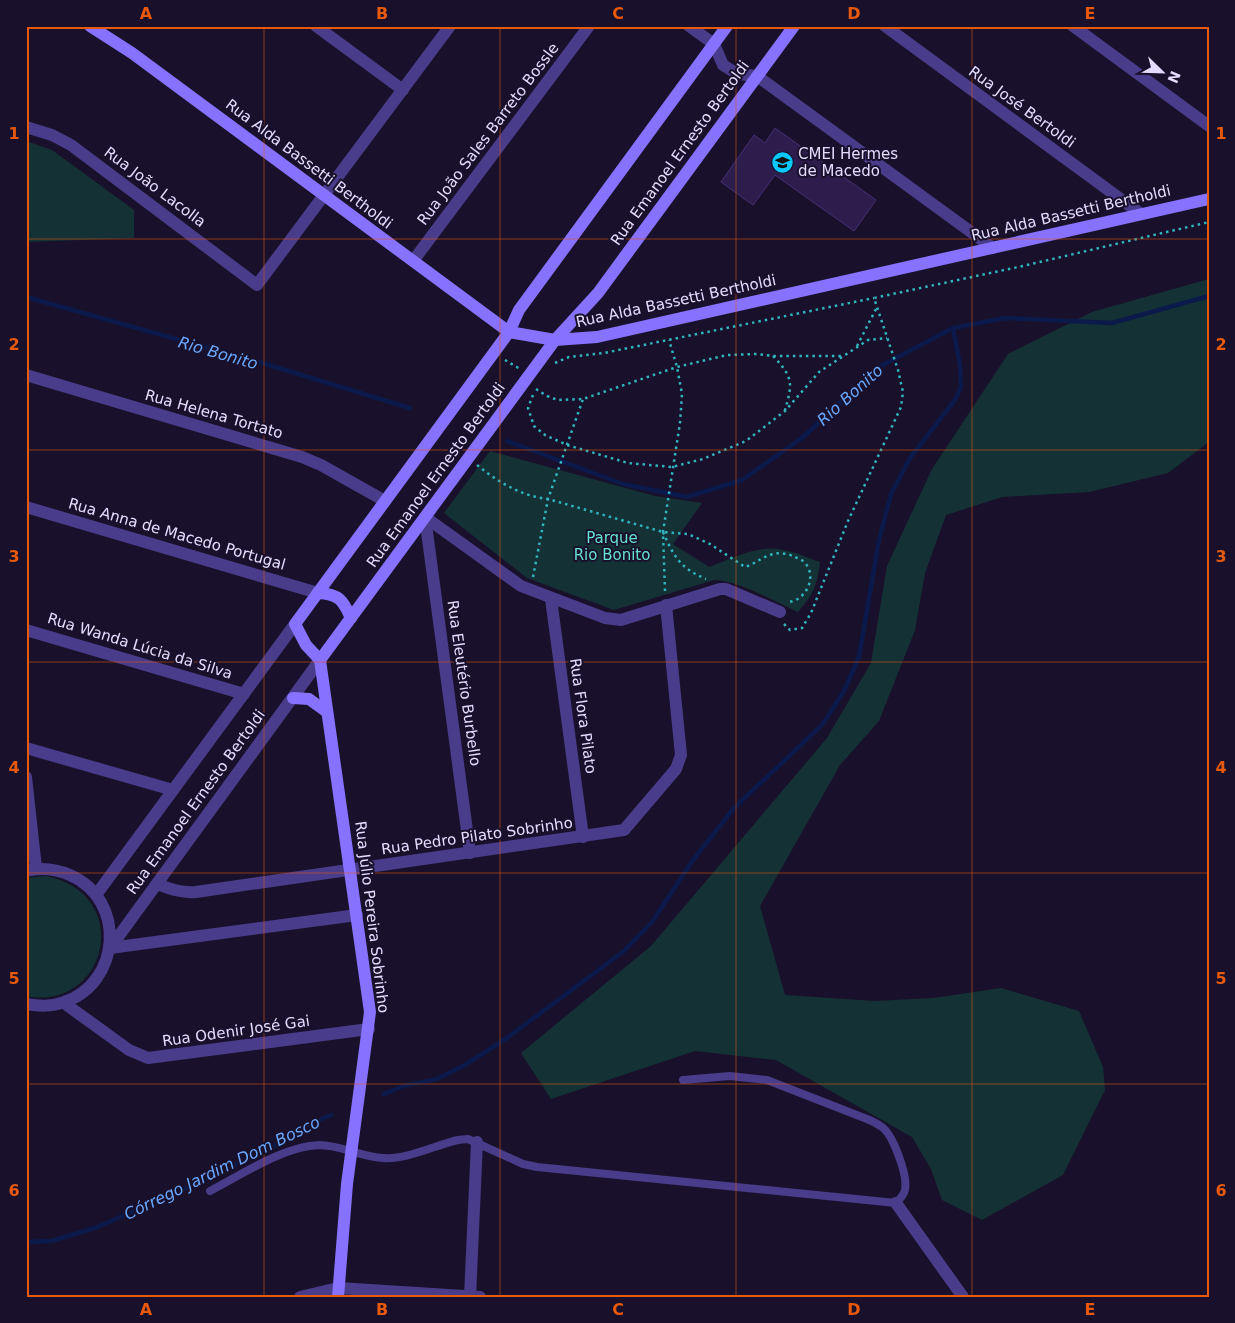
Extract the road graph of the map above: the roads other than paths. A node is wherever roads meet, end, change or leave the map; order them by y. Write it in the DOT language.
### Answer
graph roads {
  1 [pos="90,26"];
  2 [pos="316,26"];
  3 [pos="450,26"];
  4 [pos="589,26"];
  5 [pos="690,26"];
  6 [pos="727,26"];
  7 [pos="794,26"];
  8 [pos="885,26"];
  9 [pos="1073,26"];
  10 [pos="714,44"];
  11 [pos="757,76"];
  12 [pos="402,90"];
  13 [pos="1209,126"];
  14 [pos="26,127"];
  15 [pos="324,195"];
  16 [pos="1209,199"];
  17 [pos="1141,214"];
  18 [pos="994,248"];
  19 [pos="413,261"];
  20 [pos="508,332"];
  21 [pos="555,340"];
  22 [pos="26,375"];
  23 [pos="385,500"];
  24 [pos="26,506"];
  25 [pos="425,517"];
  26 [pos="318,593"];
  27 [pos="551,599"];
  28 [pos="666,606"];
  29 [pos="782,606"];
  30 [pos="351,618"];
  31 [pos="295,624"];
  32 [pos="26,630"];
  33 [pos="320,660"];
  34 [pos="244,694"];
  35 [pos="293,698"];
  36 [pos="327,712"];
  37 [pos="26,748"];
  38 [pos="26,777"];
  39 [pos="173,790"];
  40 [pos="583,837"];
  41 [pos="470,853"];
  42 [pos="31,869"];
  43 [pos="350,870"];
  44 [pos="157,884"];
  45 [pos="96,895"];
  46 [pos="357,915"];
  47 [pos="110,948"];
  48 [pos="64,1002"];
  49 [pos="26,1004"];
  50 [pos="369,1028"];
  51 [pos="682,1080"];
  52 [pos="477,1142"];
  53 [pos="352,1152"];
  54 [pos="210,1192"];
  55 [pos="896,1203"];
  56 [pos="338,1292"];
  57 [pos="473,1296"];
  58 [pos="300,1297"];
  59 [pos="963,1297"];
  1 -- 15 [label="main road, Rua Alda Bassetti Bertholdi"];
  2 -- 12 [label="street"];
  3 -- 12 [label="street"];
  4 -- 19 [label="street, Rua João Sales Barreto Bossle"];
  5 -- 10 [label="street"];
  6 -- 10 [label="main road, Rua Emanoel Ernesto Bertoldi"];
  7 -- 11 [label="main road, Rua Emanoel Ernesto Bertoldi"];
  8 -- 17 [label="street, Rua José Bertoldi"];
  9 -- 13 [label="street"];
  10 -- 11 [label="street"];
  10 -- 20 [label="main road, Rua Emanoel Ernesto Bertoldi"];
  11 -- 18 [label="street"];
  11 -- 21 [label="main road, Rua Emanoel Ernesto Bertoldi"];
  12 -- 15 [label="street"];
  14 -- 15 [label="street, Rua João Lacolla"];
  15 -- 19 [label="main road, Rua Alda Bassetti Bertholdi"];
  16 -- 17 [label="main road, Rua Alda Bassetti Bertholdi"];
  17 -- 18 [label="main road, Rua Alda Bassetti Bertholdi"];
  18 -- 21 [label="main road, Rua Alda Bassetti Bertholdi"];
  19 -- 20 [label="main road, Rua Alda Bassetti Bertholdi"];
  20 -- 21 [label="main road, Rua Alda Bassetti Bertholdi"];
  20 -- 23 [label="main road, Rua Emanoel Ernesto Bertoldi"];
  21 -- 25 [label="main road, Rua Emanoel Ernesto Bertoldi"];
  22 -- 23 [label="street, Rua Helena Tortato"];
  23 -- 26 [label="main road, Rua Emanoel Ernesto Bertoldi"];
  24 -- 26 [label="street, Rua Anna de Macedo Portugal"];
  25 -- 27 [label="street"];
  25 -- 30 [label="main road, Rua Emanoel Ernesto Bertoldi"];
  25 -- 41 [label="street, Rua Eleutério Burbello"];
  26 -- 30 [label="main road"];
  26 -- 31 [label="main road, Rua Emanoel Ernesto Bertoldi"];
  27 -- 28 [label="street"];
  27 -- 40 [label="street, Rua Flora Pilato"];
  28 -- 29 [label="street"];
  28 -- 40 [label="street, Rua Pedro Pilato Sobrinho"];
  30 -- 33 [label="main road, Rua Emanoel Ernesto Bertoldi"];
  31 -- 33 [label="main road"];
  31 -- 34 [label="street, Rua Emanoel Ernesto Bertoldi"];
  32 -- 34 [label="street, Rua Wanda Lúcia da Silva"];
  33 -- 35 [label="street, Rua Emanoel Ernesto Bertoldi"];
  33 -- 36 [label="main road, Rua Júlio Pereira Sobrinho"];
  34 -- 39 [label="street, Rua Emanoel Ernesto Bertoldi"];
  35 -- 36 [label="main road"];
  35 -- 44 [label="street, Rua Emanoel Ernesto Bertoldi"];
  36 -- 43 [label="main road, Rua Júlio Pereira Sobrinho"];
  37 -- 39 [label="street"];
  38 -- 42 [label="street"];
  39 -- 45 [label="street, Rua Emanoel Ernesto Bertoldi"];
  40 -- 41 [label="street, Rua Pedro Pilato Sobrinho"];
  41 -- 43 [label="street, Rua Pedro Pilato Sobrinho"];
  42 -- 45 [label="street"];
  43 -- 44 [label="street, Rua Pedro Pilato Sobrinho"];
  43 -- 46 [label="main road, Rua Júlio Pereira Sobrinho"];
  44 -- 47 [label="street, Rua Emanoel Ernesto Bertoldi"];
  45 -- 47 [label="street"];
  46 -- 47 [label="street"];
  46 -- 50 [label="main road, Rua Júlio Pereira Sobrinho"];
  47 -- 48 [label="street"];
  48 -- 49 [label="street"];
  48 -- 50 [label="street, Rua Odenir José Gai"];
  50 -- 53 [label="main road, Rua Júlio Pereira Sobrinho"];
  51 -- 55 [label="lane"];
  52 -- 53 [label="lane"];
  52 -- 55 [label="lane"];
  52 -- 57 [label="street"];
  53 -- 54 [label="lane"];
  53 -- 56 [label="main road, Rua Júlio Pereira Sobrinho"];
  55 -- 59 [label="street"];
  56 -- 57 [label="street"];
  56 -- 58 [label="street"];
}
